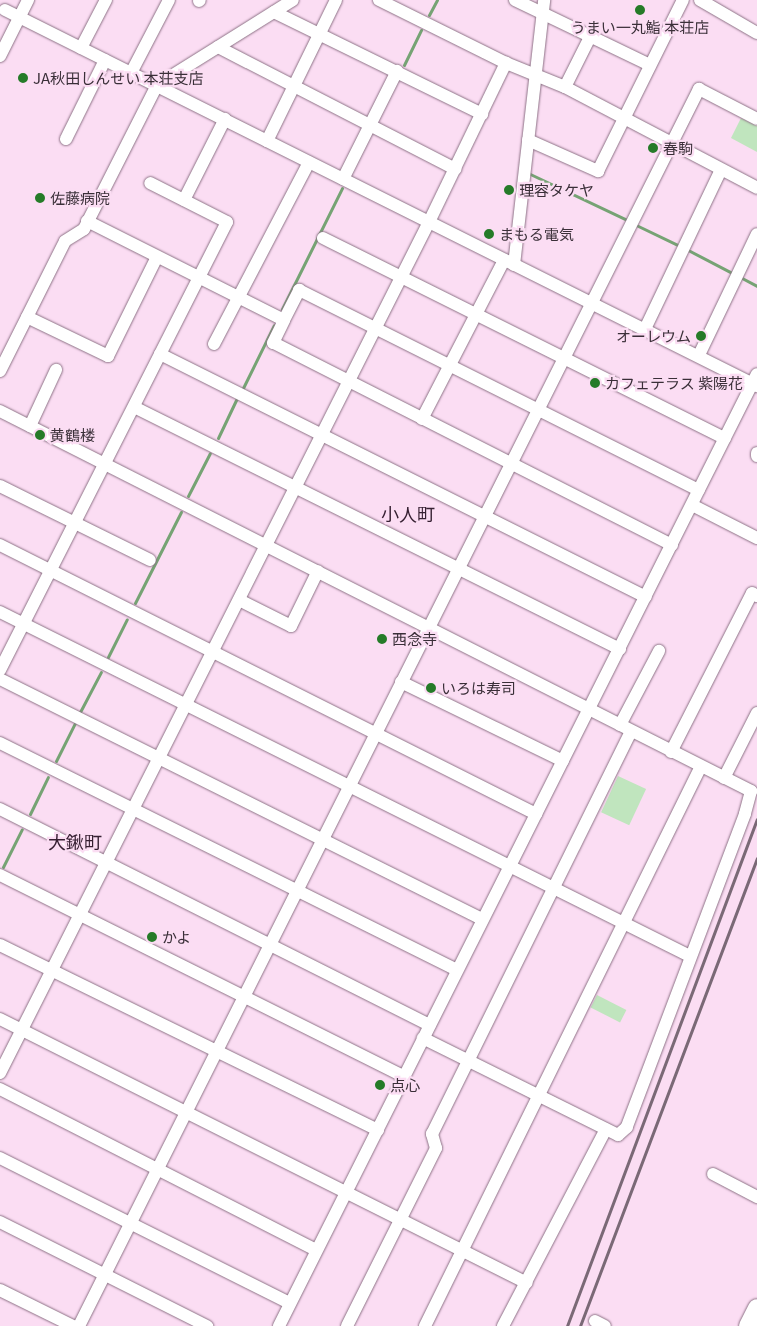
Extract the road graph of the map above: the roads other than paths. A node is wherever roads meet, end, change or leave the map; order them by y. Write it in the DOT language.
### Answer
graph roads {
  1 [pos="28,0"];
  2 [pos="106,0"];
  3 [pos="169,0"];
  4 [pos="293,0"];
  5 [pos="336,0"];
  6 [pos="379,0"];
  7 [pos="515,0"];
  8 [pos="544,0"];
  9 [pos="683,0"];
  10 [pos="700,0"];
  11 [pos="5,8"];
  12 [pos="274,12"];
  13 [pos="543,15"];
  14 [pos="19,18"];
  15 [pos="757,33"];
  16 [pos="319,34"];
  17 [pos="590,37"];
  18 [pos="218,47"];
  19 [pos="81,48"];
  20 [pos="0,56"];
  21 [pos="105,60"];
  22 [pos="506,63"];
  23 [pos="650,65"];
  24 [pos="397,71"];
  25 [pos="131,73"];
  26 [pos="537,76"];
  27 [pos="157,85"];
  28 [pos="294,87"];
  29 [pos="565,88"];
  30 [pos="482,114"];
  31 [pos="625,118"];
  32 [pos="225,119"];
  33 [pos="757,119"];
  34 [pos="369,126"];
  35 [pos="66,139"];
  36 [pos="528,140"];
  37 [pos="267,141"];
  38 [pos="669,143"];
  39 [pos="309,162"];
  40 [pos="455,169"];
  41 [pos="721,170"];
  42 [pos="343,179"];
  43 [pos="150,183"];
  44 [pos="757,188"];
  45 [pos="184,200"];
  46 [pos="87,221"];
  47 [pos="429,222"];
  48 [pos="757,234"];
  49 [pos="323,238"];
  50 [pos="157,257"];
  51 [pos="509,262"];
  52 [pos="199,277"];
  53 [pos="401,277"];
  54 [pos="239,298"];
  55 [pos="592,303"];
  56 [pos="476,314"];
  57 [pos="27,316"];
  58 [pos="284,320"];
  59 [pos="375,328"];
  60 [pos="645,329"];
  61 [pos="214,344"];
  62 [pos="160,354"];
  63 [pos="698,355"];
  64 [pos="564,357"];
  65 [pos="450,366"];
  66 [pos="56,370"];
  67 [pos="0,371"];
  68 [pos="755,381"];
  69 [pos="348,382"];
  70 [pos="134,407"];
  71 [pos="538,410"];
  72 [pos="0,411"];
  73 [pos="422,419"];
  74 [pos="30,426"];
  75 [pos="323,433"];
  76 [pos="725,438"];
  77 [pos="105,464"];
  78 [pos="511,464"];
  79 [pos="0,486"];
  80 [pos="296,486"];
  81 [pos="699,490"];
  82 [pos="692,505"];
  83 [pos="485,515"];
  84 [pos="75,522"];
  85 [pos="757,538"];
  86 [pos="0,545"];
  87 [pos="266,545"];
  88 [pos="672,545"];
  89 [pos="150,560"];
  90 [pos="459,567"];
  91 [pos="50,570"];
  92 [pos="318,571"];
  93 [pos="757,596"];
  94 [pos="646,598"];
  95 [pos="239,600"];
  96 [pos="0,612"];
  97 [pos="24,624"];
  98 [pos="429,625"];
  99 [pos="620,648"];
  100 [pos="659,651"];
  101 [pos="212,653"];
  102 [pos="0,670"];
  103 [pos="0,679"];
  104 [pos="401,682"];
  105 [pos="186,705"];
  106 [pos="589,708"];
  107 [pos="757,713"];
  108 [pos="620,725"];
  109 [pos="631,732"];
  110 [pos="375,734"];
  111 [pos="0,743"];
  112 [pos="671,752"];
  113 [pos="160,758"];
  114 [pos="563,761"];
  115 [pos="700,766"];
  116 [pos="724,778"];
  117 [pos="348,787"];
  118 [pos="0,809"];
  119 [pos="133,810"];
  120 [pos="536,814"];
  121 [pos="323,840"];
  122 [pos="106,862"];
  123 [pos="510,867"];
  124 [pos="0,875"];
  125 [pos="553,890"];
  126 [pos="297,892"];
  127 [pos="80,916"];
  128 [pos="482,919"];
  129 [pos="622,923"];
  130 [pos="0,945"];
  131 [pos="270,945"];
  132 [pos="690,956"];
  133 [pos="457,970"];
  134 [pos="53,972"];
  135 [pos="243,997"];
  136 [pos="0,1019"];
  137 [pos="430,1025"];
  138 [pos="22,1030"];
  139 [pos="423,1038"];
  140 [pos="218,1050"];
  141 [pos="468,1060"];
  142 [pos="0,1074"];
  143 [pos="403,1076"];
  144 [pos="0,1089"];
  145 [pos="538,1096"];
  146 [pos="186,1112"];
  147 [pos="606,1129"];
  148 [pos="378,1130"];
  149 [pos="0,1158"];
  150 [pos="157,1169"];
  151 [pos="713,1174"];
  152 [pos="347,1192"];
  153 [pos="757,1197"];
  154 [pos="399,1221"];
  155 [pos="0,1222"];
  156 [pos="129,1223"];
  157 [pos="316,1250"];
  158 [pos="464,1251"];
  159 [pos="105,1275"];
  160 [pos="527,1284"];
  161 [pos="0,1290"];
  162 [pos="290,1303"];
  163 [pos="757,1308"];
  164 [pos="74,1326"];
  165 [pos="79,1326"];
  166 [pos="207,1326"];
  167 [pos="279,1326"];
  168 [pos="347,1326"];
  169 [pos="425,1326"];
  170 [pos="503,1326"];
  171 [pos="748,1326"];
  1 -- 14 [label="street"];
  2 -- 19 [label="street"];
  3 -- 25 [label="street"];
  4 -- 12 [label="street"];
  5 -- 16 [label="street"];
  6 -- 22 [label="street"];
  7 -- 13 [label="street"];
  8 -- 13 [label="street"];
  9 -- 23 [label="street"];
  10 -- 15 [label="street"];
  11 -- 14 [label="street"];
  12 -- 16 [label="street"];
  12 -- 18 [label="street"];
  13 -- 17 [label="street"];
  13 -- 26 [label="street"];
  14 -- 19 [label="street"];
  14 -- 20 [label="street"];
  16 -- 24 [label="street"];
  16 -- 28 [label="street"];
  17 -- 23 [label="street"];
  17 -- 29 [label="street"];
  18 -- 27 [label="street"];
  18 -- 28 [label="street"];
  19 -- 21 [label="street"];
  21 -- 25 [label="street"];
  21 -- 35 [label="street"];
  22 -- 26 [label="street"];
  22 -- 30 [label="street"];
  23 -- 31 [label="street"];
  24 -- 30 [label="street"];
  24 -- 34 [label="street"];
  25 -- 27 [label="street"];
  26 -- 29 [label="street"];
  26 -- 36 [label="street"];
  27 -- 32 [label="street"];
  27 -- 46 [label="street"];
  28 -- 34 [label="street"];
  28 -- 37 [label="street"];
  29 -- 31 [label="street"];
  30 -- 40 [label="street"];
  31 -- 36 [label="street"];
  31 -- 38 [label="street"];
  32 -- 37 [label="street"];
  32 -- 45 [label="street"];
  33 -- 38 [label="street"];
  34 -- 40 [label="street"];
  34 -- 42 [label="street"];
  36 -- 51 [label="street"];
  37 -- 39 [label="street"];
  38 -- 41 [label="street"];
  38 -- 55 [label="street"];
  39 -- 42 [label="street"];
  39 -- 54 [label="street"];
  40 -- 47 [label="street"];
  41 -- 44 [label="street"];
  41 -- 60 [label="street"];
  42 -- 47 [label="street"];
  43 -- 45 [label="street"];
  45 -- 52 [label="street"];
  46 -- 50 [label="street"];
  46 -- 57 [label="street"];
  47 -- 51 [label="street"];
  47 -- 53 [label="street"];
  48 -- 63 [label="street"];
  49 -- 53 [label="street"];
  50 -- 52 [label="street"];
  50 -- 57 [label="street"];
  51 -- 55 [label="street"];
  51 -- 56 [label="street"];
  52 -- 54 [label="street"];
  52 -- 62 [label="street"];
  53 -- 56 [label="street"];
  53 -- 59 [label="street"];
  54 -- 58 [label="street"];
  54 -- 61 [label="street"];
  55 -- 60 [label="street"];
  55 -- 64 [label="street"];
  56 -- 64 [label="street"];
  56 -- 65 [label="street"];
  57 -- 67 [label="street"];
  58 -- 59 [label="street"];
  58 -- 69 [label="street"];
  59 -- 65 [label="street"];
  59 -- 69 [label="street"];
  60 -- 63 [label="street"];
  62 -- 70 [label="street"];
  62 -- 75 [label="street"];
  63 -- 68 [label="street"];
  64 -- 71 [label="street"];
  64 -- 76 [label="street"];
  65 -- 71 [label="street"];
  65 -- 73 [label="street"];
  66 -- 74 [label="street"];
  68 -- 76 [label="street"];
  69 -- 73 [label="street"];
  69 -- 75 [label="street"];
  70 -- 77 [label="street"];
  70 -- 80 [label="street"];
  71 -- 78 [label="street"];
  71 -- 81 [label="street"];
  72 -- 74 [label="street"];
  73 -- 78 [label="street"];
  74 -- 77 [label="street"];
  75 -- 80 [label="street"];
  75 -- 83 [label="street"];
  76 -- 81 [label="street"];
  77 -- 84 [label="street"];
  77 -- 87 [label="street"];
  78 -- 83 [label="street"];
  78 -- 88 [label="street"];
  79 -- 84 [label="street"];
  80 -- 87 [label="street"];
  80 -- 90 [label="street"];
  81 -- 82 [label="street"];
  82 -- 85 [label="street"];
  82 -- 88 [label="street"];
  83 -- 90 [label="street"];
  83 -- 94 [label="street"];
  84 -- 89 [label="street"];
  84 -- 91 [label="street"];
  86 -- 91 [label="street"];
  87 -- 92 [label="street"];
  87 -- 95 [label="street"];
  88 -- 94 [label="street"];
  90 -- 98 [label="street"];
  90 -- 99 [label="street"];
  91 -- 97 [label="street"];
  91 -- 101 [label="street"];
  92 -- 95 [label="street"];
  92 -- 98 [label="street"];
  93 -- 112 [label="street"];
  94 -- 99 [label="street"];
  95 -- 101 [label="street"];
  96 -- 97 [label="street"];
  97 -- 102 [label="street"];
  97 -- 105 [label="street"];
  98 -- 104 [label="street"];
  98 -- 106 [label="street"];
  99 -- 106 [label="street"];
  100 -- 108 [label="street"];
  101 -- 105 [label="street"];
  101 -- 110 [label="street"];
  103 -- 113 [label="street"];
  104 -- 110 [label="street"];
  104 -- 114 [label="street"];
  105 -- 113 [label="street"];
  105 -- 117 [label="street"];
  106 -- 108 [label="street"];
  106 -- 114 [label="street"];
  107 -- 116 [label="street"];
  108 -- 109 [label="street"];
  109 -- 112 [label="street"];
  109 -- 125 [label="street"];
  110 -- 117 [label="street"];
  110 -- 120 [label="street"];
  111 -- 119 [label="street"];
  112 -- 115 [label="street"];
  113 -- 119 [label="street"];
  113 -- 121 [label="street"];
  114 -- 120 [label="street"];
  115 -- 116 [label="street"];
  115 -- 129 [label="street"];
  116 -- 132 [label="street"];
  117 -- 121 [label="street"];
  117 -- 123 [label="street"];
  118 -- 122 [label="street"];
  119 -- 122 [label="street"];
  119 -- 126 [label="street"];
  120 -- 123 [label="street"];
  121 -- 126 [label="street"];
  121 -- 128 [label="street"];
  122 -- 127 [label="street"];
  122 -- 131 [label="street"];
  123 -- 125 [label="street"];
  123 -- 128 [label="street"];
  124 -- 127 [label="street"];
  125 -- 129 [label="street"];
  125 -- 141 [label="street"];
  126 -- 131 [label="street"];
  126 -- 133 [label="street"];
  127 -- 134 [label="street"];
  127 -- 135 [label="street"];
  128 -- 133 [label="street"];
  129 -- 132 [label="street"];
  129 -- 145 [label="street"];
  130 -- 134 [label="street"];
  131 -- 135 [label="street"];
  131 -- 137 [label="street"];
  132 -- 147 [label="street"];
  133 -- 137 [label="street"];
  134 -- 138 [label="street"];
  134 -- 140 [label="street"];
  135 -- 140 [label="street"];
  135 -- 143 [label="street"];
  136 -- 138 [label="street"];
  137 -- 139 [label="street"];
  138 -- 142 [label="street"];
  138 -- 146 [label="street"];
  139 -- 141 [label="street"];
  139 -- 143 [label="street"];
  140 -- 146 [label="street"];
  140 -- 148 [label="street"];
  141 -- 145 [label="street"];
  141 -- 154 [label="street"];
  143 -- 148 [label="street"];
  144 -- 150 [label="street"];
  145 -- 147 [label="street"];
  145 -- 158 [label="street"];
  146 -- 150 [label="street"];
  146 -- 152 [label="street"];
  147 -- 160 [label="street"];
  148 -- 152 [label="street"];
  149 -- 156 [label="street"];
  150 -- 156 [label="street"];
  150 -- 157 [label="street"];
  151 -- 153 [label="street"];
  152 -- 154 [label="street"];
  152 -- 157 [label="street"];
  154 -- 158 [label="street"];
  154 -- 168 [label="street"];
  155 -- 159 [label="street"];
  156 -- 159 [label="street"];
  156 -- 162 [label="street"];
  157 -- 162 [label="street"];
  158 -- 160 [label="street"];
  158 -- 169 [label="street"];
  159 -- 165 [label="street"];
  159 -- 166 [label="street"];
  160 -- 170 [label="street"];
  161 -- 164 [label="street"];
  162 -- 167 [label="street"];
  163 -- 171 [label="highway"];
}
